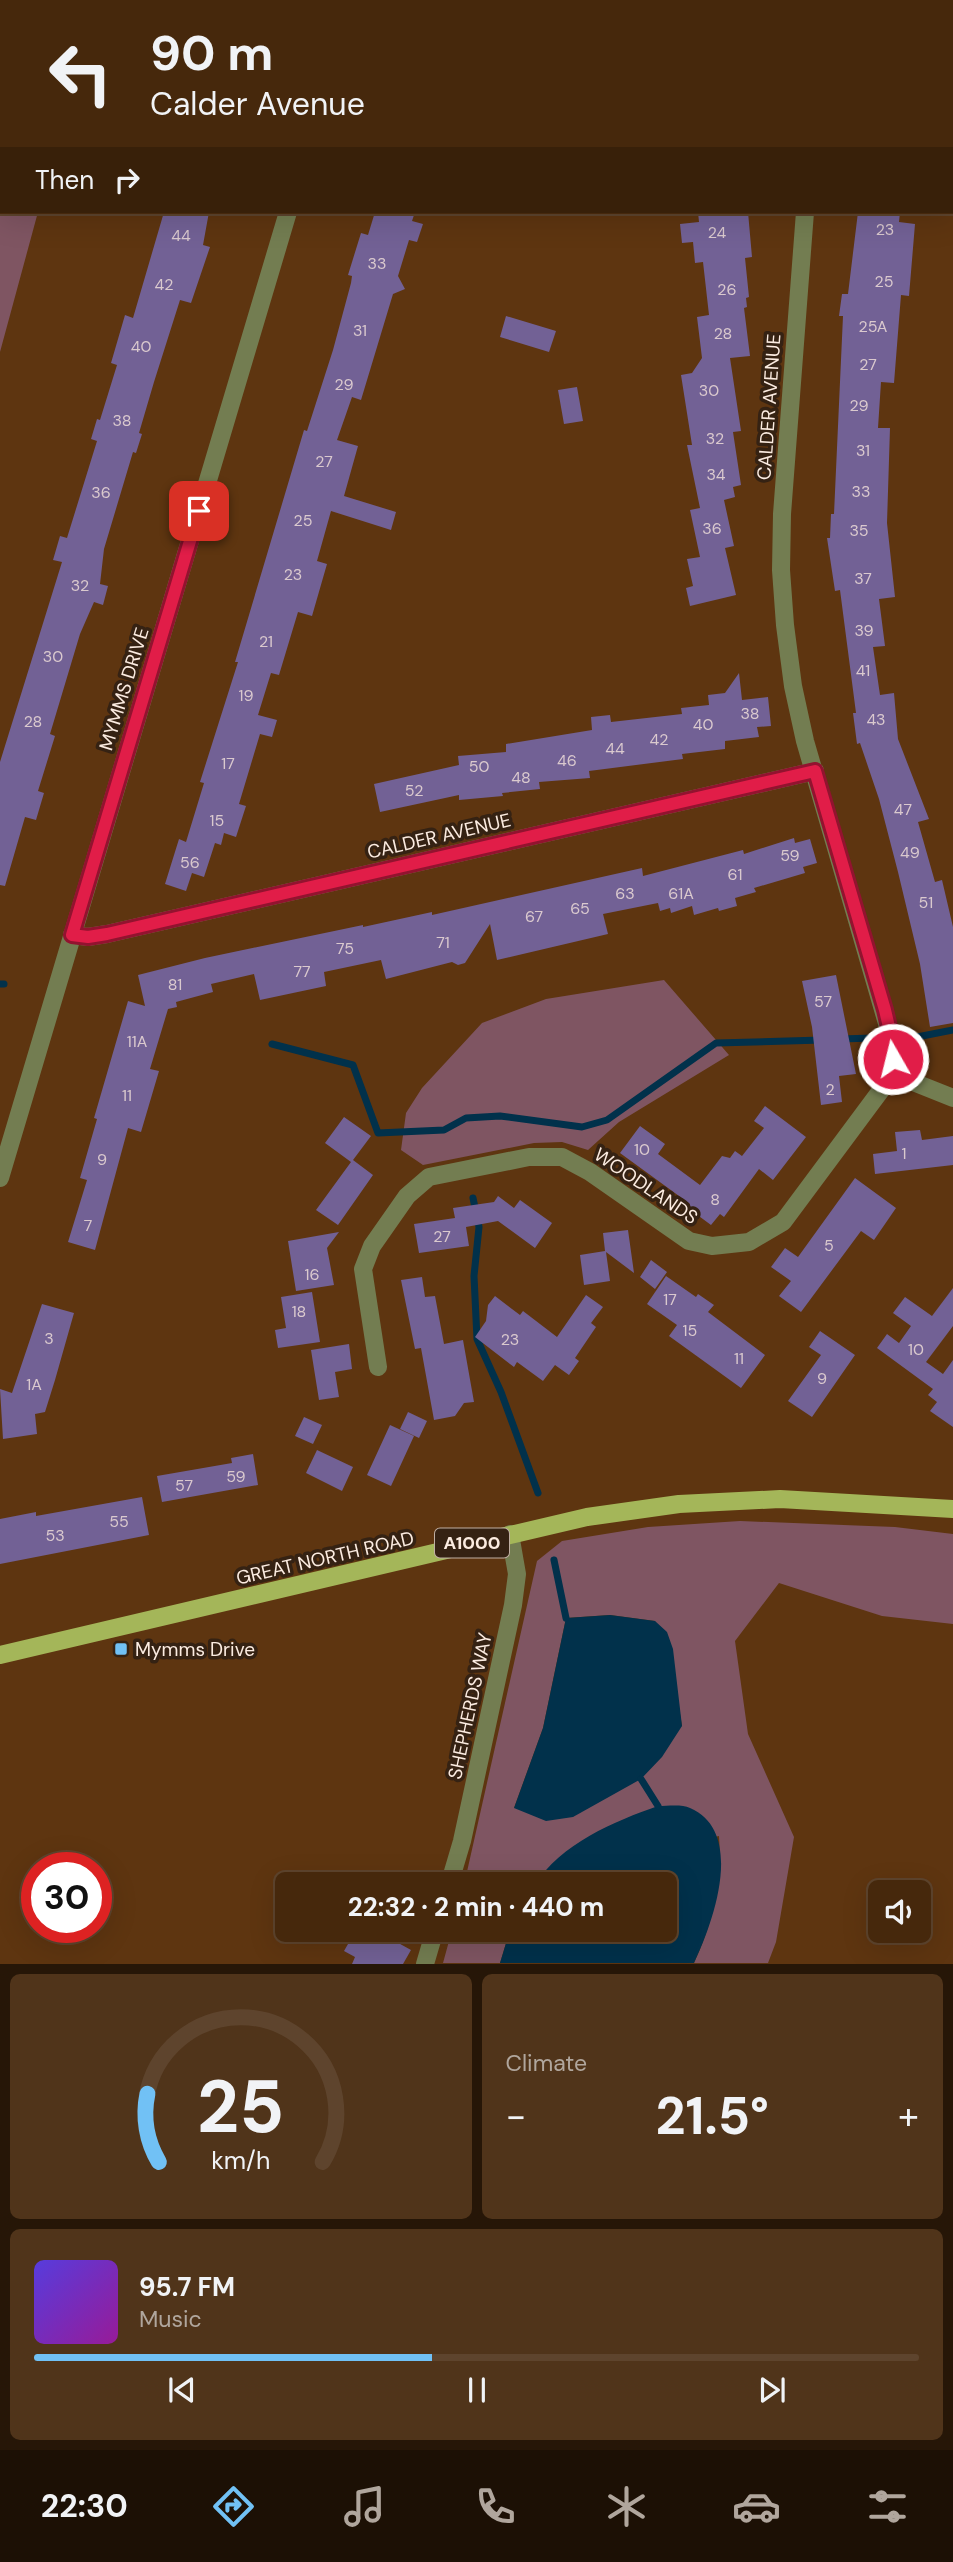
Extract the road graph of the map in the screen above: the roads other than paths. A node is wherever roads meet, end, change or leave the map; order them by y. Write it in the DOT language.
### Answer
graph roads {
  1 [pos="287,214"];
  2 [pos="805,214"];
  3 [pos="815,771"];
  4 [pos="72,935"];
  5 [pos="893,1074"];
  6 [pos="953,1098"];
  7 [pos="0,1178"];
  8 [pos="378,1367"];
  9 [pos="953,1509"];
  10 [pos="510,1534"];
  11 [pos="0,1655"];
  12 [pos="453,1872"];
  13 [pos="431,1942"];
  14 [pos="425,1964"];
  1 -- 4 [label="street, MYMMS DRIVE"];
  2 -- 3 [label="street, CALDER AVENUE"];
  3 -- 4 [label="street, CALDER AVENUE"];
  3 -- 5 [label="street, CALDER AVENUE"];
  4 -- 7 [label="street, MYMMS DRIVE"];
  5 -- 6 [label="street"];
  5 -- 8 [label="street, WOODLANDS"];
  9 -- 10 [label="main road, GREAT NORTH ROAD / A1000"];
  10 -- 11 [label="main road, GREAT NORTH ROAD / A1000"];
  10 -- 12 [label="street, SHEPHERDS WAY"];
  13 -- 14 [label="street"];
}
